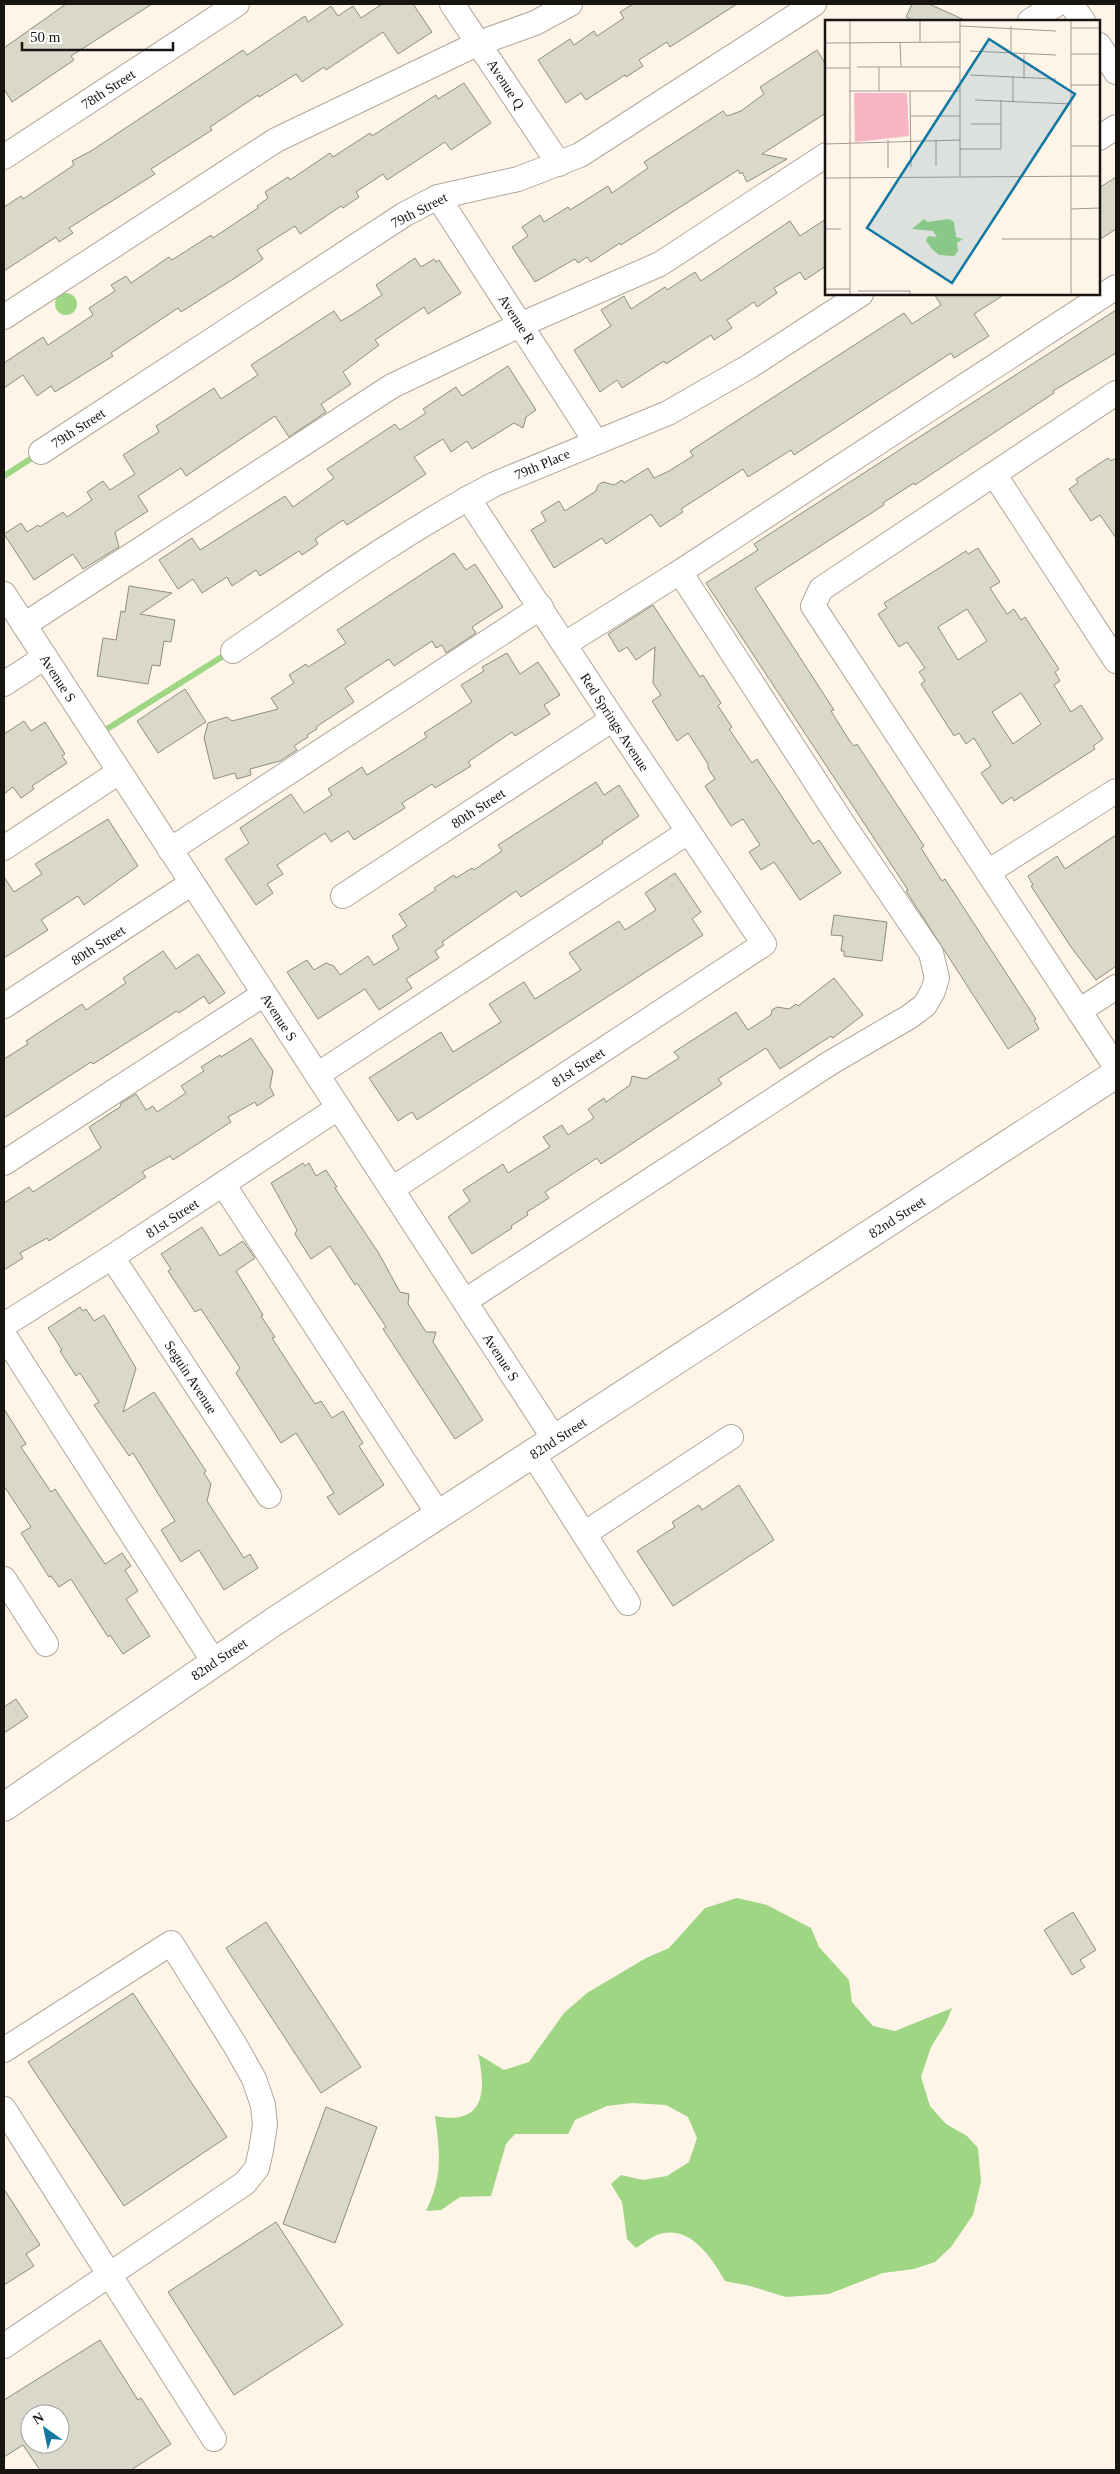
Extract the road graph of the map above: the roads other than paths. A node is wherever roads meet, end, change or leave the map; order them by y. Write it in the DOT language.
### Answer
graph roads {
  1 [pos="237,4"];
  2 [pos="452,4"];
  3 [pos="570,4"];
  4 [pos="814,4"];
  5 [pos="1057,4"];
  6 [pos="1072,4"];
  7 [pos="1032,20"];
  8 [pos="1082,20"];
  9 [pos="479,43"];
  10 [pos="1116,127"];
  11 [pos="1100,137"];
  12 [pos="825,156"];
  13 [pos="4,157"];
  14 [pos="559,164"];
  15 [pos="438,197"];
  16 [pos="1116,287"];
  17 [pos="859,295"];
  18 [pos="4,317"];
  19 [pos="520,325"];
  20 [pos="1116,393"];
  21 [pos="596,442"];
  22 [pos="41,452"];
  23 [pos="994,474"];
  24 [pos="468,498"];
  25 [pos="680,572"];
  26 [pos="4,594"];
  27 [pos="541,607"];
  28 [pos="24,626"];
  29 [pos="565,644"];
  30 [pos="232,651"];
  31 [pos="45,657"];
  32 [pos="1116,661"];
  33 [pos="4,684"];
  34 [pos="613,719"];
  35 [pos="119,772"];
  36 [pos="1116,791"];
  37 [pos="688,832"];
  38 [pos="4,848"];
  39 [pos="170,850"];
  40 [pos="988,872"];
  41 [pos="192,883"];
  42 [pos="343,896"];
  43 [pos="764,944"];
  44 [pos="1116,987"];
  45 [pos="264,994"];
  46 [pos="4,1006"];
  47 [pos="1080,1011"];
  48 [pos="1116,1067"];
  49 [pos="1116,1074"];
  50 [pos="316,1075"];
  51 [pos="338,1108"];
  52 [pos="4,1163"];
  53 [pos="222,1184"];
  54 [pos="392,1190"];
  55 [pos="112,1257"];
  56 [pos="464,1301"];
  57 [pos="4,1325"];
  58 [pos="4,1335"];
  59 [pos="731,1437"];
  60 [pos="544,1447"];
  61 [pos="269,1496"];
  62 [pos="439,1515"];
  63 [pos="584,1534"];
  64 [pos="4,1579"];
  65 [pos="628,1603"];
  66 [pos="46,1644"];
  67 [pos="214,1662"];
  68 [pos="4,1807"];
  69 [pos="4,2050"];
  70 [pos="4,2108"];
  71 [pos="109,2275"];
  72 [pos="4,2346"];
  73 [pos="214,2439"];
  1 -- 13 [label="street, 78th Street"];
  2 -- 9 [label="street, Avenue Q"];
  3 -- 9 [label="street"];
  4 -- 14 [label="street, 79th Street"];
  5 -- 7 [label="street"];
  6 -- 8 [label="street"];
  9 -- 14 [label="street, Avenue Q"];
  9 -- 18 [label="street"];
  10 -- 11 [label="street"];
  12 -- 19 [label="street"];
  14 -- 15 [label="street, 79th Street"];
  15 -- 19 [label="street, Avenue R"];
  15 -- 22 [label="street, 79th Street"];
  16 -- 25 [label="street"];
  17 -- 21 [label="street, 79th Place"];
  19 -- 21 [label="street, Avenue R"];
  19 -- 28 [label="street"];
  20 -- 23 [label="street"];
  21 -- 24 [label="street, 79th Place"];
  23 -- 32 [label="street"];
  23 -- 40 [label="street"];
  24 -- 27 [label="street, Red Springs Avenue"];
  24 -- 30 [label="street, 79th Place"];
  25 -- 29 [label="street"];
  25 -- 56 [label="street"];
  26 -- 28 [label="street, Avenue S"];
  27 -- 29 [label="street, Red Springs Avenue"];
  27 -- 39 [label="street"];
  28 -- 31 [label="street, Avenue S"];
  29 -- 34 [label="street, Red Springs Avenue"];
  31 -- 33 [label="street"];
  31 -- 35 [label="street, Avenue S"];
  34 -- 37 [label="street, Red Springs Avenue"];
  34 -- 42 [label="street, 80th Street"];
  35 -- 38 [label="street"];
  35 -- 39 [label="street, Avenue S"];
  36 -- 40 [label="street"];
  37 -- 43 [label="street, Red Springs Avenue"];
  37 -- 50 [label="street"];
  39 -- 41 [label="street, Avenue S"];
  40 -- 47 [label="street"];
  41 -- 45 [label="street, Avenue S"];
  41 -- 46 [label="street, 80th Street"];
  43 -- 54 [label="street, 81st Street"];
  44 -- 47 [label="street"];
  45 -- 50 [label="street, Avenue S"];
  45 -- 52 [label="street"];
  47 -- 48 [label="street"];
  49 -- 60 [label="main road, 82nd Street"];
  50 -- 51 [label="street, Avenue S"];
  51 -- 53 [label="street, 81st Street"];
  51 -- 54 [label="street, Avenue S"];
  53 -- 55 [label="street, 81st Street"];
  53 -- 62 [label="street"];
  54 -- 56 [label="street, Avenue S"];
  55 -- 57 [label="street, 81st Street"];
  55 -- 61 [label="street, Seguin Avenue"];
  56 -- 60 [label="street, Avenue S"];
  58 -- 67 [label="street"];
  59 -- 63 [label="street"];
  60 -- 62 [label="main road, 82nd Street"];
  60 -- 63 [label="street, Avenue S"];
  62 -- 67 [label="main road, 82nd Street"];
  63 -- 65 [label="street, Avenue S"];
  64 -- 66 [label="street"];
  67 -- 68 [label="main road, 82nd Street"];
  69 -- 71 [label="street"];
  70 -- 71 [label="street"];
  71 -- 72 [label="street"];
  71 -- 73 [label="street"];
}
